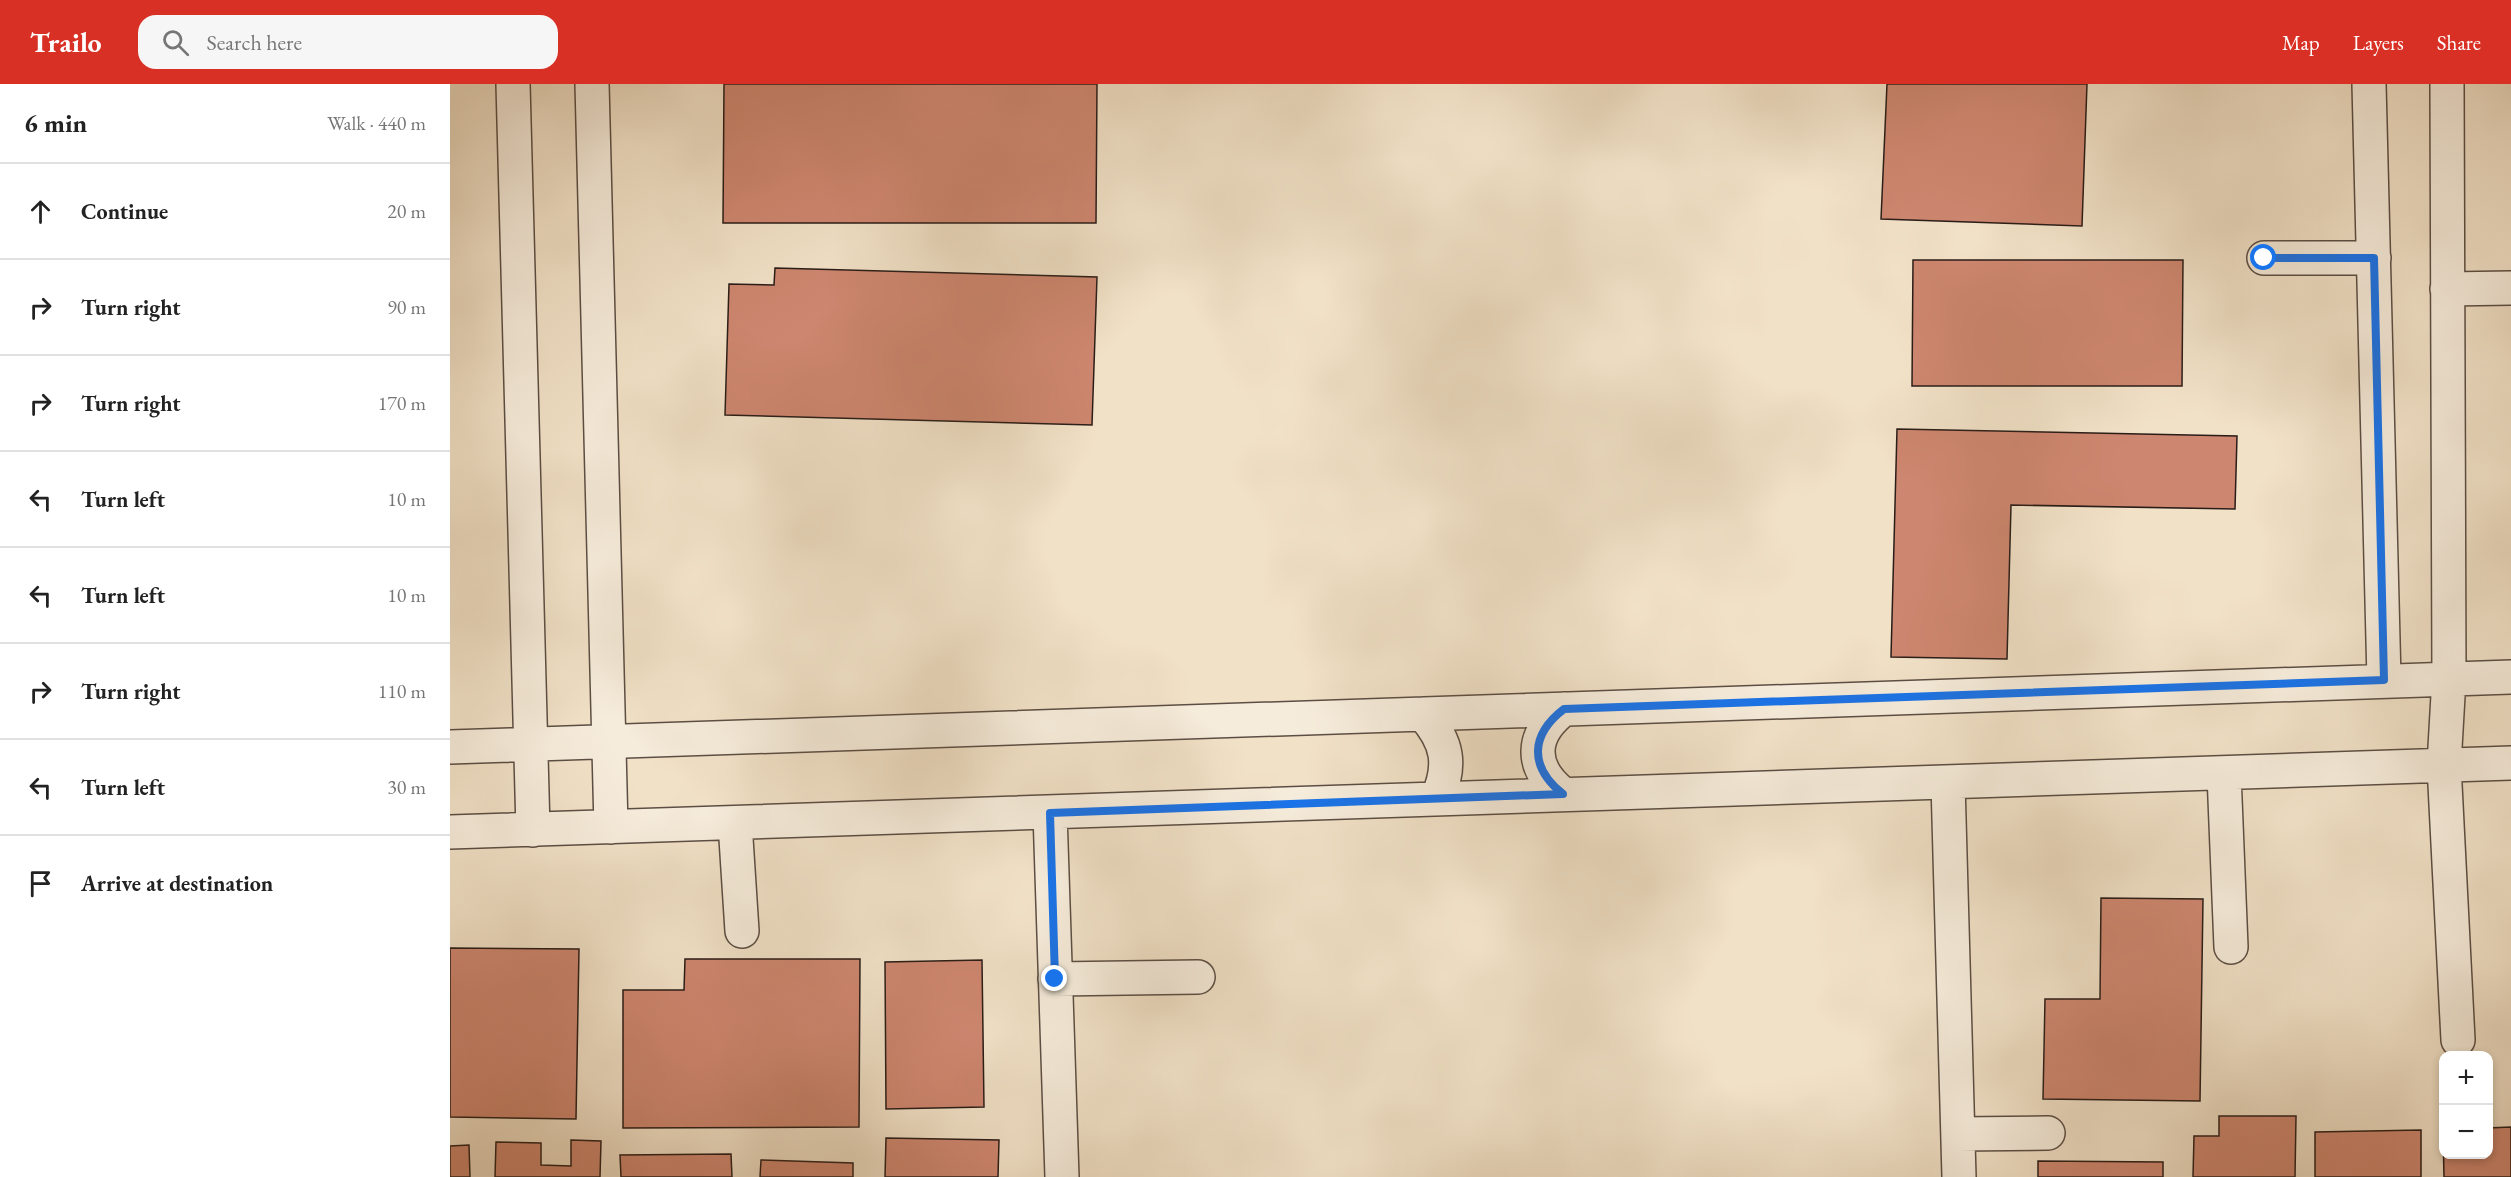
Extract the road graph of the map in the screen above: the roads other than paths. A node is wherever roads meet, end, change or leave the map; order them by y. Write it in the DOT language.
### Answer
graph roads {
  1 [pos="513,84"];
  2 [pos="592,84"];
  3 [pos="2369,84"];
  4 [pos="2446,84"];
  5 [pos="2264,258"];
  6 [pos="2374,258"];
  7 [pos="2511,288"];
  8 [pos="2447,289"];
  9 [pos="2511,677"];
  10 [pos="2449,678"];
  11 [pos="2384,680"];
  12 [pos="1564,709"];
  13 [pos="1423,714"];
  14 [pos="609,742"];
  15 [pos="531,745"];
  16 [pos="450,747"];
  17 [pos="2511,763"];
  18 [pos="2444,765"];
  19 [pos="2224,774"];
  20 [pos="1948,783"];
  21 [pos="1563,794"];
  22 [pos="1437,799"];
  23 [pos="1050,813"];
  24 [pos="735,823"];
  25 [pos="611,827"];
  26 [pos="533,830"];
  27 [pos="450,832"];
  28 [pos="742,931"];
  29 [pos="2231,947"];
  30 [pos="1198,977"];
  31 [pos="1055,979"];
  32 [pos="2458,1040"];
  33 [pos="2048,1133"];
  34 [pos="1958,1134"];
  35 [pos="1062,1177"];
  36 [pos="1959,1177"];
  1 -- 15 [label="lane"];
  2 -- 14 [label="lane"];
  3 -- 6 [label="lane"];
  4 -- 8 [label="lane"];
  5 -- 6 [label="lane"];
  6 -- 11 [label="lane"];
  7 -- 8 [label="lane"];
  8 -- 10 [label="lane"];
  9 -- 10 [label="lane"];
  10 -- 11 [label="lane"];
  10 -- 18 [label="lane"];
  11 -- 12 [label="lane"];
  12 -- 13 [label="lane"];
  12 -- 21 [label="lane"];
  13 -- 14 [label="lane"];
  13 -- 22 [label="lane"];
  14 -- 15 [label="lane"];
  14 -- 25 [label="lane"];
  15 -- 16 [label="lane"];
  15 -- 26 [label="lane"];
  17 -- 18 [label="lane"];
  18 -- 19 [label="lane"];
  18 -- 32 [label="lane"];
  19 -- 20 [label="lane"];
  19 -- 29 [label="lane"];
  20 -- 21 [label="lane"];
  20 -- 34 [label="lane"];
  21 -- 22 [label="lane"];
  22 -- 23 [label="lane"];
  23 -- 24 [label="lane"];
  23 -- 31 [label="lane"];
  24 -- 25 [label="lane"];
  24 -- 28 [label="lane"];
  25 -- 26 [label="lane"];
  26 -- 27 [label="lane"];
  30 -- 31 [label="lane"];
  31 -- 35 [label="lane"];
  33 -- 34 [label="lane"];
  34 -- 36 [label="lane"];
}
